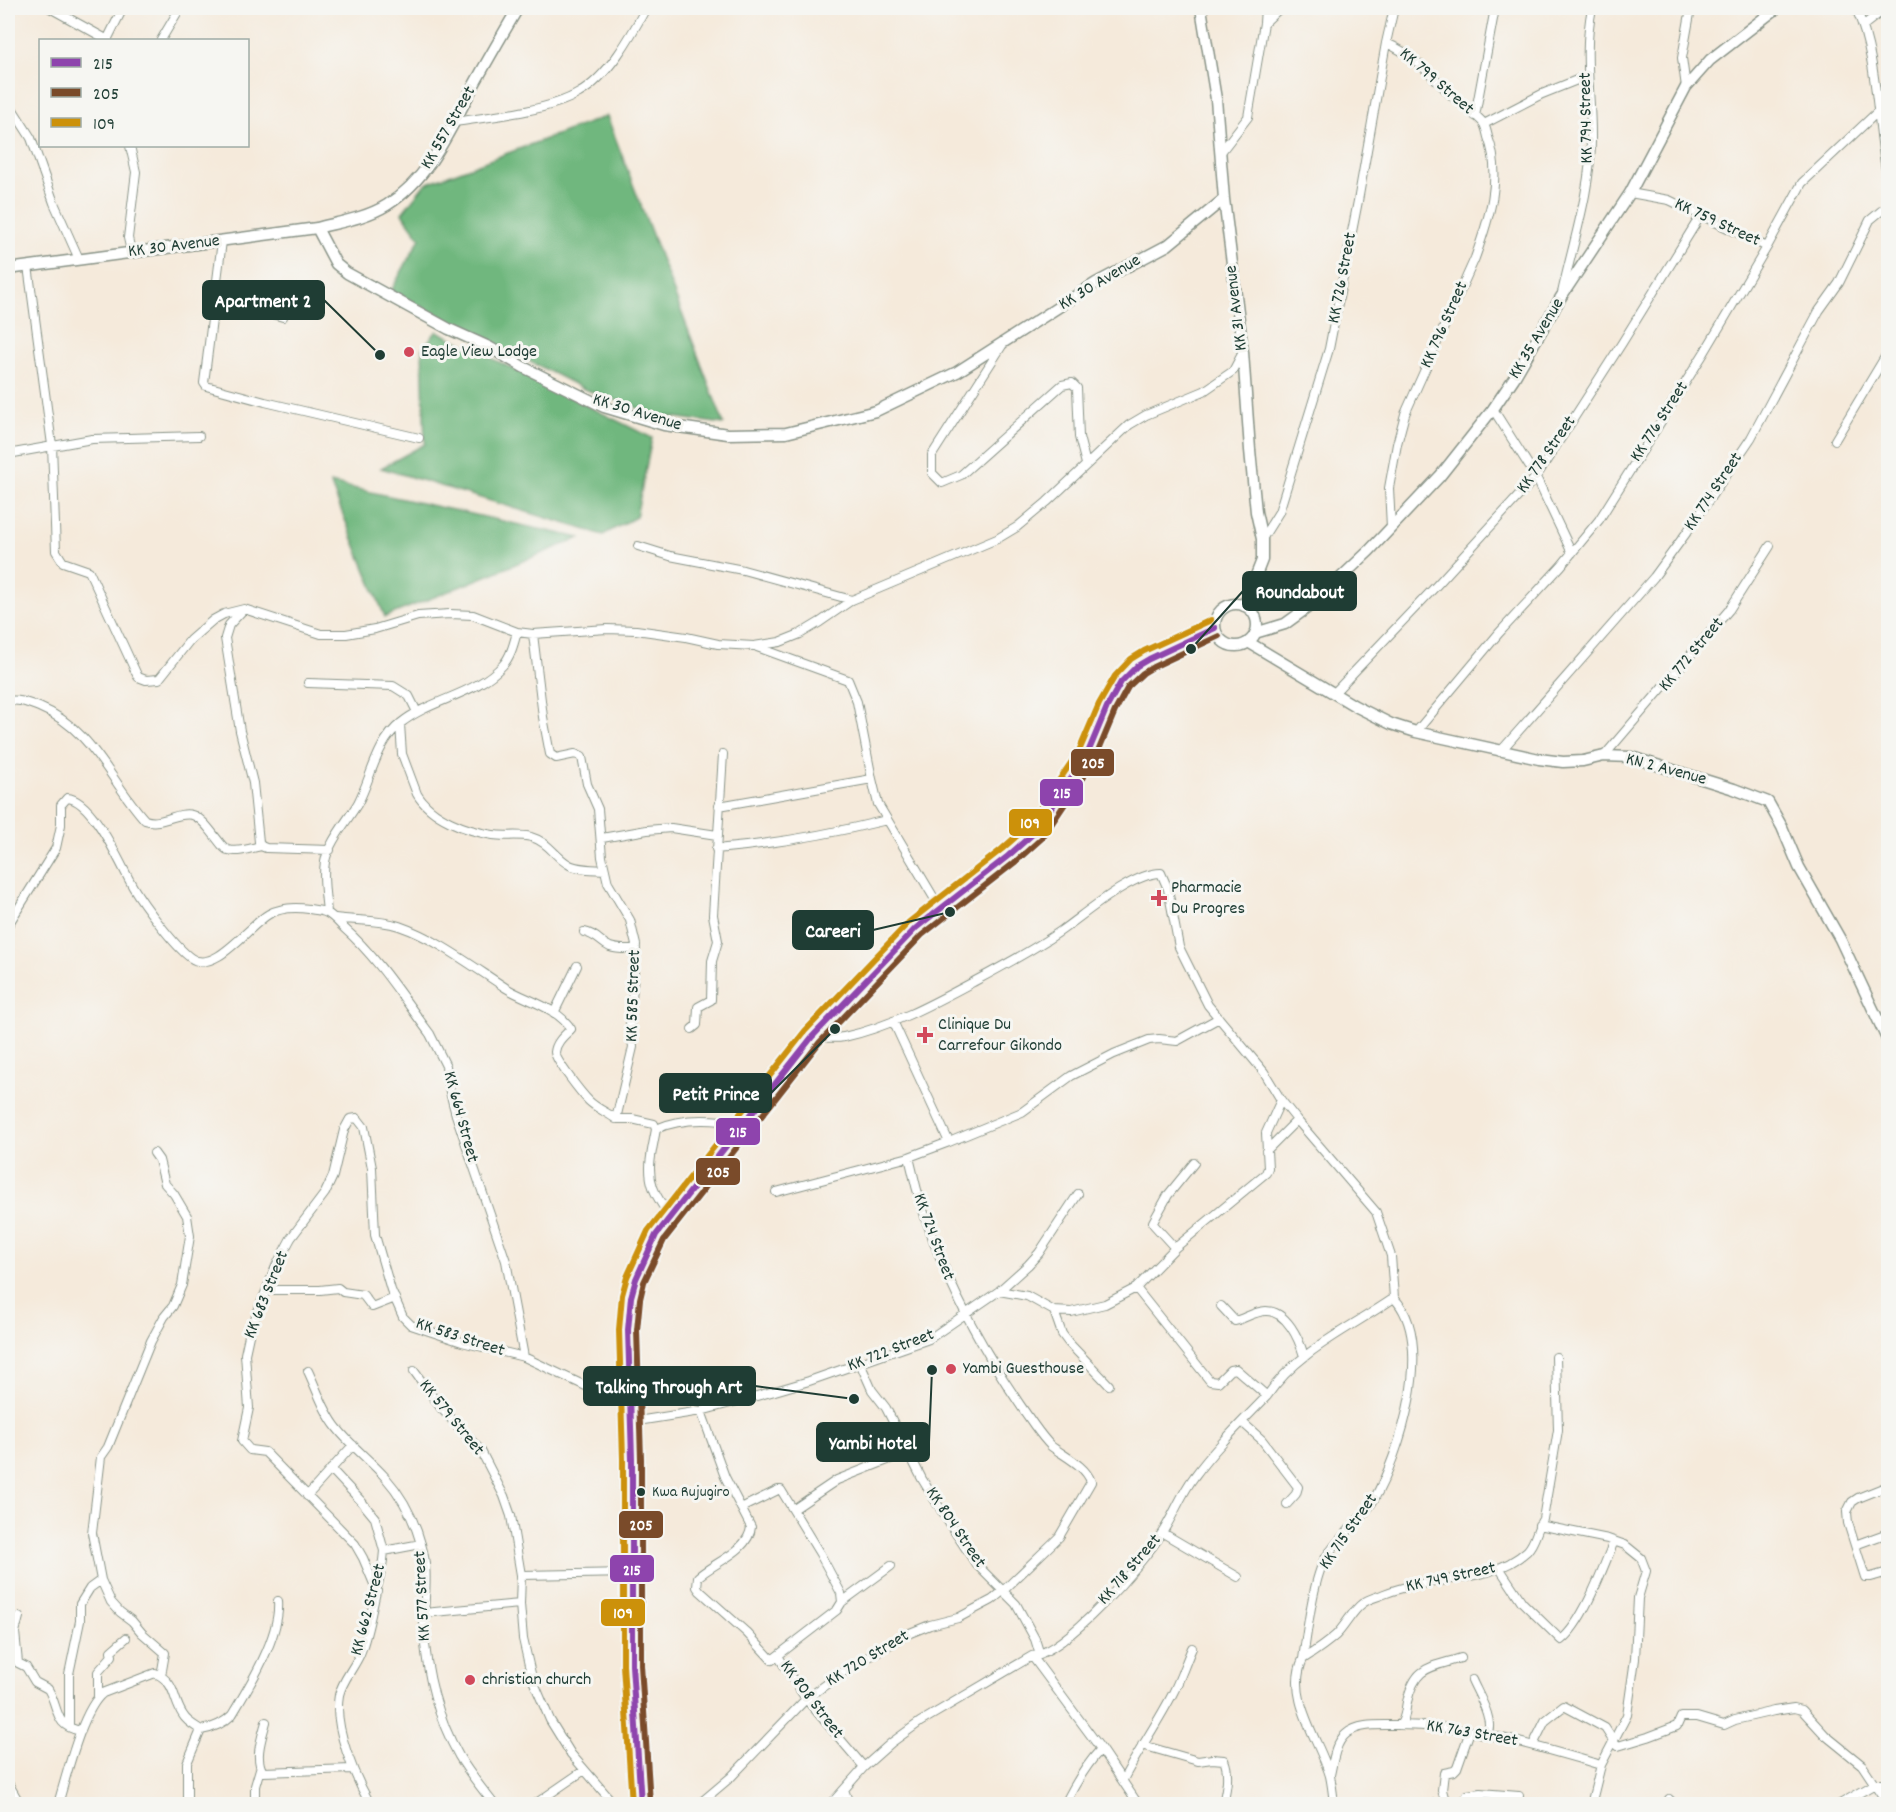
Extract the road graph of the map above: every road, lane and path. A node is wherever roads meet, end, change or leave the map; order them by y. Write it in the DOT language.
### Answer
graph roads {
  1 [pos="50,8"];
  2 [pos="123,8"];
  3 [pos="180,8"];
  4 [pos="518,8"];
  5 [pos="646,8"];
  6 [pos="1201,8"];
  7 [pos="1265,8"];
  8 [pos="1280,8"];
  9 [pos="1394,8"];
  10 [pos="1495,8"];
  11 [pos="1592,8"];
  12 [pos="1691,8"];
  13 [pos="1777,8"];
  14 [pos="1856,8"];
  15 [pos="1886,8"];
  16 [pos="1264,23"];
  17 [pos="1864,26"];
  18 [pos="106,39"];
  19 [pos="108,39"];
  20 [pos="162,39"];
  21 [pos="1386,43"];
  22 [pos="1587,76"];
  23 [pos="1686,87"];
  24 [pos="8,102"];
  25 [pos="1888,102"];
  26 [pos="1879,110"];
  27 [pos="1475,116"];
  28 [pos="454,122"];
  29 [pos="1484,124"];
  30 [pos="130,147"];
  31 [pos="1221,152"];
  32 [pos="1888,180"];
  33 [pos="1630,193"];
  34 [pos="1224,199"];
  35 [pos="1888,208"];
  36 [pos="1701,215"];
  37 [pos="317,228"];
  38 [pos="222,241"];
  39 [pos="1767,247"];
  40 [pos="131,251"];
  41 [pos="78,259"];
  42 [pos="28,266"];
  43 [pos="8,269"];
  44 [pos="1561,297"];
  45 [pos="215,298"];
  46 [pos="283,317"];
  47 [pos="1005,340"];
  48 [pos="1243,352"];
  49 [pos="1888,352"];
  50 [pos="1493,409"];
  51 [pos="199,436"];
  52 [pos="419,438"];
  53 [pos="1835,440"];
  54 [pos="52,445"];
  55 [pos="8,454"];
  56 [pos="1086,464"];
  57 [pos="1536,477"];
  58 [pos="1391,527"];
  59 [pos="1262,539"];
  60 [pos="638,546"];
  61 [pos="1770,546"];
  62 [pos="1572,553"];
  63 [pos="852,600"];
  64 [pos="1244,606"];
  65 [pos="244,609"];
  66 [pos="1215,628"];
  67 [pos="517,632"];
  68 [pos="533,634"];
  69 [pos="1252,638"];
  70 [pos="754,646"];
  71 [pos="308,683"];
  72 [pos="1334,693"];
  73 [pos="8,700"];
  74 [pos="417,712"];
  75 [pos="400,724"];
  76 [pos="1416,732"];
  77 [pos="1500,752"];
  78 [pos="723,754"];
  79 [pos="1604,756"];
  80 [pos="872,779"];
  81 [pos="718,806"];
  82 [pos="887,820"];
  83 [pos="717,835"];
  84 [pos="602,838"];
  85 [pos="261,846"];
  86 [pos="716,849"];
  87 [pos="330,850"];
  88 [pos="605,870"];
  89 [pos="940,908"];
  90 [pos="327,913"];
  91 [pos="334,918"];
  92 [pos="8,925"];
  93 [pos="584,932"];
  94 [pos="636,949"];
  95 [pos="577,966"];
  96 [pos="554,1013"];
  97 [pos="1219,1018"];
  98 [pos="893,1021"];
  99 [pos="692,1029"];
  100 [pos="812,1037"];
  101 [pos="1888,1041"];
  102 [pos="1281,1100"];
  103 [pos="616,1119"];
  104 [pos="1297,1120"];
  105 [pos="743,1124"];
  106 [pos="364,1127"];
  107 [pos="656,1129"];
  108 [pos="949,1142"];
  109 [pos="1266,1151"];
  110 [pos="154,1153"];
  111 [pos="909,1157"];
  112 [pos="1194,1163"];
  113 [pos="776,1192"];
  114 [pos="1078,1194"];
  115 [pos="670,1217"];
  116 [pos="1175,1248"];
  117 [pos="268,1287"];
  118 [pos="1136,1288"];
  119 [pos="999,1292"];
  120 [pos="394,1298"];
  121 [pos="1394,1298"];
  122 [pos="1221,1306"];
  123 [pos="1054,1311"];
  124 [pos="965,1314"];
  125 [pos="1304,1356"];
  126 [pos="524,1357"];
  127 [pos="1556,1357"];
  128 [pos="860,1364"];
  129 [pos="308,1371"];
  130 [pos="414,1371"];
  131 [pos="1109,1384"];
  132 [pos="1267,1396"];
  133 [pos="630,1407"];
  134 [pos="701,1411"];
  135 [pos="631,1422"];
  136 [pos="1242,1422"];
  137 [pos="353,1445"];
  138 [pos="908,1452"];
  139 [pos="331,1469"];
  140 [pos="1888,1486"];
  141 [pos="307,1496"];
  142 [pos="1287,1504"];
  143 [pos="741,1508"];
  144 [pos="794,1509"];
  145 [pos="1539,1525"];
  146 [pos="1163,1533"];
  147 [pos="1888,1533"];
  148 [pos="422,1544"];
  149 [pos="1855,1545"];
  150 [pos="1612,1546"];
  151 [pos="384,1551"];
  152 [pos="891,1566"];
  153 [pos="1500,1569"];
  154 [pos="1888,1572"];
  155 [pos="632,1573"];
  156 [pos="521,1575"];
  157 [pos="1238,1577"];
  158 [pos="101,1580"];
  159 [pos="1003,1591"];
  160 [pos="376,1592"];
  161 [pos="278,1602"];
  162 [pos="842,1602"];
  163 [pos="520,1604"];
  164 [pos="424,1613"];
  165 [pos="20,1617"];
  166 [pos="126,1638"];
  167 [pos="1192,1648"];
  168 [pos="778,1656"];
  169 [pos="1036,1656"];
  170 [pos="1461,1658"];
  171 [pos="1303,1659"];
  172 [pos="161,1676"];
  173 [pos="1472,1680"];
  174 [pos="98,1697"];
  175 [pos="806,1699"];
  176 [pos="267,1722"];
  177 [pos="1400,1725"];
  178 [pos="69,1727"];
  179 [pos="201,1730"];
  180 [pos="81,1731"];
  181 [pos="1470,1731"];
  182 [pos="1487,1734"];
  183 [pos="1614,1742"];
  184 [pos="1142,1745"];
  185 [pos="1533,1745"];
  186 [pos="1101,1749"];
  187 [pos="1601,1765"];
  188 [pos="864,1767"];
  189 [pos="260,1769"];
  190 [pos="352,1769"];
  191 [pos="583,1771"];
  192 [pos="1330,1775"];
  193 [pos="1123,1780"];
  194 [pos="8,1783"];
  195 [pos="1875,1784"];
  196 [pos="1888,1784"];
  197 [pos="843,1790"];
  198 [pos="1519,1796"];
  199 [pos="1592,1803"];
  200 [pos="20,1804"];
  201 [pos="58,1804"];
  202 [pos="187,1804"];
  203 [pos="255,1804"];
  204 [pos="370,1804"];
  205 [pos="494,1804"];
  206 [pos="536,1804"];
  207 [pos="614,1804"];
  208 [pos="640,1804"];
  209 [pos="699,1804"];
  210 [pos="831,1804"];
  211 [pos="845,1804"];
  212 [pos="1065,1804"];
  213 [pos="1138,1804"];
  214 [pos="1223,1804"];
  215 [pos="1334,1804"];
  216 [pos="1432,1804"];
  217 [pos="1446,1804"];
  218 [pos="1840,1804"];
  219 [pos="1888,1804"];
  1 -- 18 [label="street"];
  2 -- 19 [label="street"];
  3 -- 20 [label="street"];
  4 -- 28 [label="main road, KK 557 Street"];
  5 -- 28 [label="street"];
  6 -- 31 [label="main road, KK 31 Avenue"];
  7 -- 16 [label="street"];
  8 -- 16 [label="street"];
  9 -- 21 [label="street, KK 726 Street"];
  10 -- 27 [label="street"];
  11 -- 22 [label="street, KK 794 Street"];
  12 -- 23 [label="street"];
  13 -- 23 [label="main road, KK 35 Avenue"];
  14 -- 17 [label="street"];
  15 -- 17 [label="street"];
  16 -- 31 [label="street"];
  17 -- 26 [label="street"];
  21 -- 27 [label="street, KK 799 Street"];
  21 -- 59 [label="street, KK 726 Street"];
  22 -- 29 [label="street"];
  22 -- 44 [label="street, KK 794 Street"];
  23 -- 33 [label="main road, KK 35 Avenue"];
  24 -- 41 [label="street"];
  25 -- 26 [label="street, KK 776 Street"];
  26 -- 32 [label="street"];
  26 -- 39 [label="street, KK 776 Street"];
  27 -- 29 [label="street, KK 799 Street"];
  28 -- 37 [label="main road, KK 557 Street"];
  29 -- 58 [label="street, KK 796 Street"];
  30 -- 40 [label="street"];
  31 -- 34 [label="main road, KK 31 Avenue"];
  33 -- 36 [label="street, KK 759 Street"];
  33 -- 44 [label="main road, KK 35 Avenue"];
  34 -- 47 [label="main road, KK 30 Avenue"];
  34 -- 48 [label="main road, KK 31 Avenue"];
  35 -- 77 [label="street, KK 774 Street"];
  36 -- 39 [label="street, KK 759 Street"];
  36 -- 57 [label="street, KK 778 Street"];
  37 -- 38 [label="main road, KK 30 Avenue"];
  37 -- 47 [label="main road, KK 30 Avenue"];
  38 -- 40 [label="main road, KK 30 Avenue"];
  38 -- 45 [label="street"];
  39 -- 62 [label="street, KK 776 Street"];
  40 -- 41 [label="main road, KK 30 Avenue"];
  41 -- 42 [label="main road, KK 30 Avenue"];
  42 -- 43 [label="main road, KK 30 Avenue"];
  42 -- 54 [label="street"];
  44 -- 50 [label="main road, KK 35 Avenue"];
  45 -- 46 [label="street"];
  45 -- 52 [label="street"];
  47 -- 56 [label="street"];
  48 -- 56 [label="street"];
  48 -- 59 [label="main road, KK 31 Avenue"];
  49 -- 53 [label="street"];
  50 -- 57 [label="street"];
  50 -- 58 [label="main road, KK 35 Avenue"];
  51 -- 54 [label="street"];
  54 -- 55 [label="street"];
  54 -- 65 [label="street"];
  56 -- 63 [label="street"];
  57 -- 62 [label="street"];
  57 -- 72 [label="street, KK 778 Street"];
  58 -- 69 [label="main road, KK 35 Avenue"];
  59 -- 64 [label="main road, KK 31 Avenue"];
  60 -- 63 [label="street"];
  61 -- 79 [label="street, KK 772 Street"];
  62 -- 76 [label="street, KK 776 Street"];
  63 -- 70 [label="street"];
  64 -- 66 [label="main road"];
  64 -- 69 [label="main road"];
  65 -- 67 [label="street"];
  65 -- 85 [label="street"];
  66 -- 69 [label="main road"];
  66 -- 89 [label="main road"];
  67 -- 68 [label="street"];
  67 -- 74 [label="street"];
  68 -- 70 [label="street"];
  68 -- 84 [label="street, KK 585 Street"];
  69 -- 72 [label="main road, KN 2 Avenue"];
  70 -- 80 [label="street"];
  71 -- 74 [label="street"];
  72 -- 76 [label="main road, KN 2 Avenue"];
  73 -- 85 [label="street"];
  74 -- 75 [label="street"];
  75 -- 87 [label="street"];
  75 -- 88 [label="street"];
  76 -- 77 [label="main road, KN 2 Avenue"];
  77 -- 79 [label="main road, KN 2 Avenue"];
  78 -- 81 [label="street"];
  79 -- 101 [label="main road, KN 2 Avenue"];
  80 -- 81 [label="street"];
  80 -- 82 [label="street"];
  81 -- 83 [label="street"];
  82 -- 86 [label="street"];
  82 -- 89 [label="street"];
  83 -- 84 [label="street"];
  83 -- 86 [label="street"];
  84 -- 88 [label="street, KK 585 Street"];
  85 -- 87 [label="street"];
  86 -- 99 [label="street"];
  87 -- 90 [label="street"];
  88 -- 94 [label="street, KK 585 Street"];
  89 -- 100 [label="main road"];
  90 -- 91 [label="street, KK 664 Street"];
  90 -- 92 [label="street"];
  91 -- 96 [label="street"];
  91 -- 126 [label="street, KK 664 Street"];
  93 -- 94 [label="street"];
  94 -- 103 [label="street, KK 585 Street"];
  95 -- 96 [label="street"];
  96 -- 103 [label="street"];
  97 -- 98 [label="street"];
  97 -- 102 [label="street"];
  97 -- 108 [label="street"];
  98 -- 100 [label="street"];
  98 -- 108 [label="street"];
  100 -- 105 [label="main road"];
  102 -- 104 [label="street"];
  102 -- 109 [label="street"];
  103 -- 107 [label="street"];
  104 -- 109 [label="street"];
  104 -- 121 [label="street"];
  105 -- 107 [label="street"];
  105 -- 115 [label="main road"];
  106 -- 117 [label="street, KK 683 Street"];
  106 -- 120 [label="street, KK 583 Street"];
  107 -- 115 [label="street"];
  108 -- 111 [label="street"];
  109 -- 116 [label="street"];
  110 -- 158 [label="street"];
  111 -- 113 [label="street"];
  111 -- 124 [label="street, KK 724 Street"];
  112 -- 116 [label="street"];
  114 -- 119 [label="street, KK 722 Street"];
  115 -- 133 [label="main road"];
  116 -- 118 [label="street"];
  117 -- 120 [label="street"];
  117 -- 141 [label="street, KK 683 Street"];
  118 -- 123 [label="street"];
  118 -- 132 [label="street"];
  119 -- 123 [label="street"];
  119 -- 124 [label="street, KK 722 Street"];
  120 -- 126 [label="street, KK 583 Street"];
  121 -- 125 [label="street, KK 718 Street"];
  121 -- 171 [label="street, KK 715 Street"];
  122 -- 125 [label="street"];
  123 -- 131 [label="street"];
  124 -- 128 [label="street, KK 722 Street"];
  124 -- 159 [label="street, KK 724 Street"];
  125 -- 132 [label="street, KK 718 Street"];
  126 -- 133 [label="street, KK 583 Street"];
  127 -- 145 [label="street, KK 749 Street"];
  128 -- 134 [label="street, KK 722 Street"];
  128 -- 138 [label="street, KK 804 Street"];
  129 -- 137 [label="street, KK 577 Street"];
  130 -- 156 [label="street, KK 579 Street"];
  132 -- 136 [label="street, KK 718 Street"];
  133 -- 135 [label="main road"];
  134 -- 135 [label="street, KK 722 Street"];
  134 -- 143 [label="street"];
  135 -- 155 [label="main road"];
  136 -- 142 [label="street"];
  136 -- 146 [label="street, KK 718 Street"];
  137 -- 139 [label="street"];
  137 -- 148 [label="street, KK 577 Street"];
  138 -- 144 [label="street"];
  138 -- 159 [label="street, KK 804 Street"];
  139 -- 141 [label="street"];
  139 -- 151 [label="street"];
  140 -- 149 [label="street"];
  141 -- 160 [label="street, KK 683 Street"];
  143 -- 144 [label="street"];
  143 -- 168 [label="street"];
  144 -- 162 [label="street"];
  145 -- 153 [label="street, KK 749 Street"];
  145 -- 183 [label="street"];
  146 -- 157 [label="street"];
  146 -- 169 [label="street, KK 718 Street"];
  147 -- 149 [label="street"];
  148 -- 151 [label="street, KK 662 Street"];
  148 -- 164 [label="street, KK 577 Street"];
  149 -- 154 [label="street"];
  150 -- 153 [label="street"];
  151 -- 160 [label="street, KK 662 Street"];
  152 -- 162 [label="street, KK 808 Street"];
  153 -- 171 [label="street, KK 749 Street"];
  155 -- 156 [label="street"];
  155 -- 208 [label="main road"];
  156 -- 163 [label="street, KK 579 Street"];
  158 -- 172 [label="street"];
  158 -- 178 [label="street"];
  159 -- 169 [label="street, KK 804 Street"];
  159 -- 175 [label="street, KK 720 Street"];
  160 -- 190 [label="street, KK 662 Street"];
  161 -- 179 [label="street"];
  162 -- 168 [label="street, KK 808 Street"];
  163 -- 164 [label="street"];
  163 -- 191 [label="street, KK 579 Street"];
  164 -- 205 [label="street, KK 577 Street"];
  165 -- 178 [label="street"];
  166 -- 174 [label="street"];
  167 -- 184 [label="street"];
  168 -- 175 [label="street, KK 808 Street"];
  169 -- 186 [label="street, KK 804 Street"];
  169 -- 188 [label="street, KK 718 Street"];
  170 -- 177 [label="street"];
  171 -- 192 [label="street, KK 715 Street"];
  172 -- 174 [label="street"];
  172 -- 179 [label="street"];
  173 -- 182 [label="street"];
  174 -- 180 [label="street"];
  175 -- 188 [label="street, KK 808 Street"];
  175 -- 209 [label="street, KK 720 Street"];
  176 -- 189 [label="street"];
  177 -- 181 [label="street, KK 763 Street"];
  177 -- 192 [label="street, KK 763 Street"];
  178 -- 180 [label="street"];
  179 -- 202 [label="street"];
  180 -- 201 [label="street"];
  181 -- 182 [label="street, KK 763 Street"];
  181 -- 217 [label="street"];
  182 -- 185 [label="street, KK 763 Street"];
  183 -- 185 [label="street"];
  183 -- 187 [label="street"];
  183 -- 195 [label="street"];
  184 -- 193 [label="street"];
  184 -- 214 [label="street"];
  185 -- 187 [label="street, KK 763 Street"];
  186 -- 193 [label="street, KK 804 Street"];
  186 -- 212 [label="street"];
  187 -- 199 [label="street"];
  188 -- 197 [label="street, KK 718 Street"];
  189 -- 190 [label="street"];
  189 -- 203 [label="street"];
  190 -- 204 [label="street, KK 662 Street"];
  191 -- 206 [label="street"];
  191 -- 207 [label="street, KK 579 Street"];
  192 -- 215 [label="street, KK 715 Street"];
  193 -- 213 [label="street, KK 804 Street"];
  194 -- 200 [label="street"];
  195 -- 196 [label="street"];
  195 -- 218 [label="street"];
  195 -- 219 [label="street"];
  197 -- 210 [label="street, KK 718 Street"];
  197 -- 211 [label="street"];
  198 -- 217 [label="street"];
  216 -- 217 [label="street"];
}
